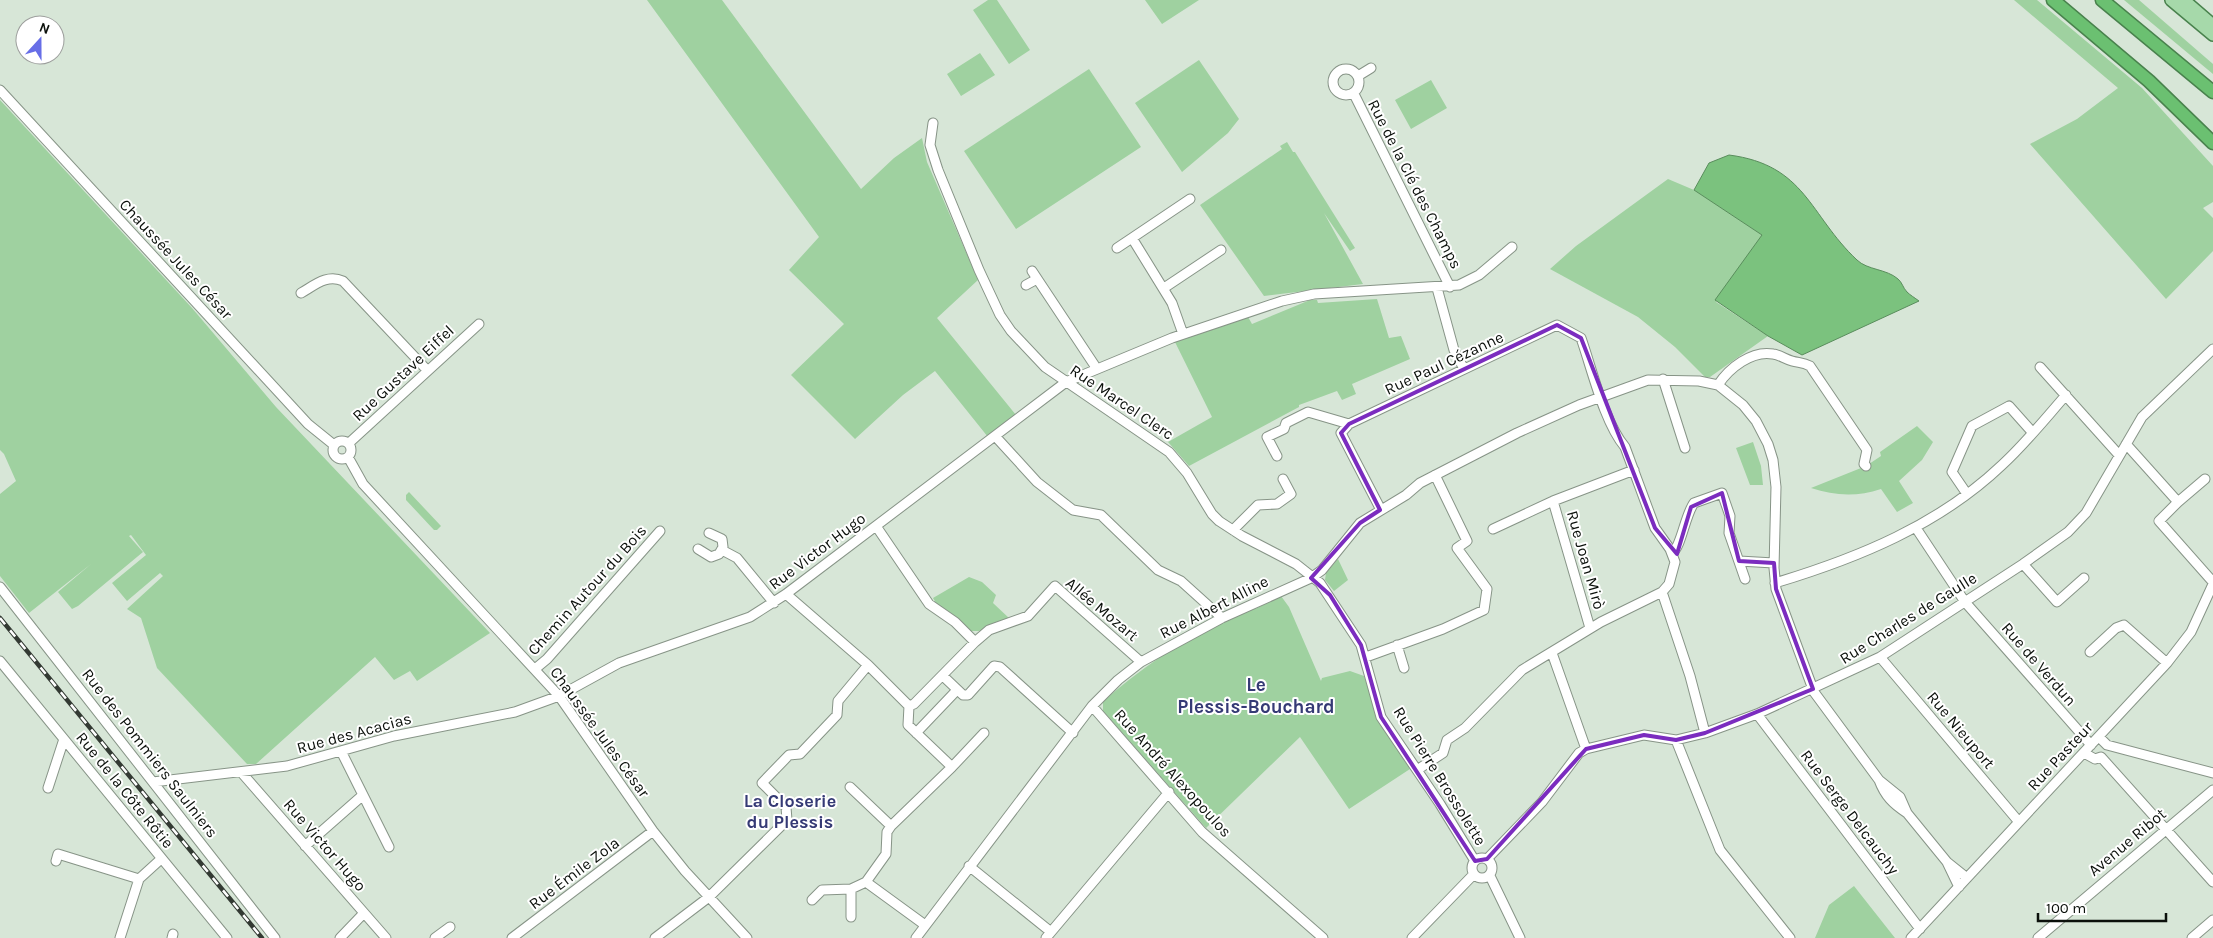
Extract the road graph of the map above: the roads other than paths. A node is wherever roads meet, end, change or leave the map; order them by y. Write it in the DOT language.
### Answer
graph roads {
  1 [pos="2053,0"];
  2 [pos="2102,0"];
  3 [pos="2172,0"];
  4 [pos="2184,0"];
  5 [pos="2213,25"];
  6 [pos="2213,35"];
  7 [pos="1371,68"];
  8 [pos="1358,76"];
  9 [pos="0,90"];
  10 [pos="2213,92"];
  11 [pos="1354,94"];
  12 [pos="932,123"];
  13 [pos="2213,142"];
  14 [pos="1190,199"];
  15 [pos="1132,238"];
  16 [pos="1512,247"];
  17 [pos="1117,248"];
  18 [pos="1221,250"];
  19 [pos="1026,285"];
  20 [pos="1450,287"];
  21 [pos="1164,288"];
  22 [pos="1437,288"];
  23 [pos="301,293"];
  24 [pos="479,324"];
  25 [pos="1183,334"];
  26 [pos="2211,354"];
  27 [pos="2040,367"];
  28 [pos="1097,369"];
  29 [pos="1464,369"];
  30 [pos="427,370"];
  31 [pos="1663,379"];
  32 [pos="1066,382"];
  33 [pos="1718,385"];
  34 [pos="2066,395"];
  35 [pos="1602,398"];
  36 [pos="1349,424"];
  37 [pos="2033,433"];
  38 [pos="995,436"];
  39 [pos="349,443"];
  40 [pos="2126,444"];
  41 [pos="334,445"];
  42 [pos="1685,448"];
  43 [pos="2119,455"];
  44 [pos="1277,456"];
  45 [pos="348,457"];
  46 [pos="1866,466"];
  47 [pos="1634,470"];
  48 [pos="1436,475"];
  49 [pos="1283,479"];
  50 [pos="2205,479"];
  51 [pos="1967,494"];
  52 [pos="1553,500"];
  53 [pos="2178,502"];
  54 [pos="1380,510"];
  55 [pos="876,526"];
  56 [pos="1916,528"];
  57 [pos="1493,529"];
  58 [pos="1233,530"];
  59 [pos="660,531"];
  60 [pos="709,533"];
  61 [pos="698,549"];
  62 [pos="722,550"];
  63 [pos="1672,553"];
  64 [pos="1739,562"];
  65 [pos="1774,563"];
  66 [pos="2023,564"];
  67 [pos="1311,578"];
  68 [pos="2084,578"];
  69 [pos="1745,579"];
  70 [pos="1775,582"];
  71 [pos="2213,583"];
  72 [pos="0,587"];
  73 [pos="1662,592"];
  74 [pos="786,594"];
  75 [pos="1965,602"];
  76 [pos="774,603"];
  77 [pos="1222,618"];
  78 [pos="1590,628"];
  79 [pos="975,642"];
  80 [pos="1397,645"];
  81 [pos="2090,652"];
  82 [pos="1552,653"];
  83 [pos="1366,656"];
  84 [pos="1880,656"];
  85 [pos="1141,662"];
  86 [pos="1,663"];
  87 [pos="2167,663"];
  88 [pos="868,665"];
  89 [pos="1404,668"];
  90 [pos="535,669"];
  91 [pos="943,676"];
  92 [pos="1813,689"];
  93 [pos="957,690"];
  94 [pos="559,696"];
  95 [pos="912,705"];
  96 [pos="1092,706"];
  97 [pos="1757,714"];
  98 [pos="916,733"];
  99 [pos="984,733"];
  100 [pos="1073,733"];
  101 [pos="1705,733"];
  102 [pos="2099,737"];
  103 [pos="64,739"];
  104 [pos="1676,740"];
  105 [pos="2091,745"];
  106 [pos="2107,745"];
  107 [pos="1586,749"];
  108 [pos="341,751"];
  109 [pos="2084,753"];
  110 [pos="2101,757"];
  111 [pos="952,767"];
  112 [pos="1417,770"];
  113 [pos="241,772"];
  114 [pos="2213,773"];
  115 [pos="153,782"];
  116 [pos="850,786"];
  117 [pos="48,788"];
  118 [pos="2213,790"];
  119 [pos="1169,792"];
  120 [pos="363,795"];
  121 [pos="2019,822"];
  122 [pos="891,826"];
  123 [pos="2166,829"];
  124 [pos="654,832"];
  125 [pos="306,846"];
  126 [pos="389,847"];
  127 [pos="162,859"];
  128 [pos="1486,859"];
  129 [pos="56,861"];
  130 [pos="1475,861"];
  131 [pos="1947,862"];
  132 [pos="969,866"];
  133 [pos="1474,874"];
  134 [pos="1490,876"];
  135 [pos="139,878"];
  136 [pos="1967,878"];
  137 [pos="866,882"];
  138 [pos="2213,882"];
  139 [pos="1959,887"];
  140 [pos="851,889"];
  141 [pos="709,897"];
  142 [pos="812,900"];
  143 [pos="364,912"];
  144 [pos="851,917"];
  145 [pos="2213,920"];
  146 [pos="926,925"];
  147 [pos="450,927"];
  148 [pos="1920,929"];
  149 [pos="1049,935"];
  150 [pos="124,937"];
  151 [pos="226,938"];
  152 [pos="275,938"];
  153 [pos="340,938"];
  154 [pos="386,938"];
  155 [pos="435,938"];
  156 [pos="512,938"];
  157 [pos="655,938"];
  158 [pos="747,938"];
  159 [pos="916,938"];
  160 [pos="1323,938"];
  161 [pos="1412,938"];
  162 [pos="1520,938"];
  163 [pos="1790,938"];
  164 [pos="1911,938"];
  165 [pos="2038,938"];
  166 [pos="2192,938"];
  1 -- 13 [label="highway"];
  2 -- 10 [label="highway"];
  3 -- 6 [label="main road"];
  4 -- 5 [label="main road"];
  7 -- 8 [label="street"];
  8 -- 11 [label="street, Rue de la Clé des Champs"];
  8 -- 11 [label="street, Rue de la Clé des Champs"];
  9 -- 41 [label="street, Chaussée Jules César"];
  11 -- 20 [label="street, Rue de la Clé des Champs"];
  12 -- 32 [label="street, Rue Marcel Clerc"];
  14 -- 15 [label="street"];
  15 -- 17 [label="street"];
  15 -- 21 [label="street"];
  16 -- 20 [label="street, Rue Victor Hugo"];
  18 -- 21 [label="street"];
  19 -- 28 [label="street"];
  20 -- 22 [label="street, Rue Victor Hugo"];
  21 -- 25 [label="street"];
  22 -- 25 [label="street, Rue Victor Hugo"];
  22 -- 29 [label="street"];
  23 -- 30 [label="street"];
  24 -- 30 [label="street, Rue Gustave Eiffel"];
  25 -- 28 [label="street, Rue Victor Hugo"];
  26 -- 40 [label="street, Rue Charles de Gaulle"];
  27 -- 34 [label="street"];
  28 -- 32 [label="street, Rue Victor Hugo"];
  29 -- 35 [label="street, Rue Paul Cézanne"];
  29 -- 36 [label="street, Rue Paul Cézanne"];
  30 -- 39 [label="street, Rue Gustave Eiffel"];
  31 -- 33 [label="street, Rue Albert Alline"];
  31 -- 35 [label="street, Rue Albert Alline"];
  31 -- 42 [label="street"];
  32 -- 38 [label="street, Rue Victor Hugo"];
  32 -- 58 [label="street, Rue Marcel Clerc"];
  33 -- 46 [label="street"];
  33 -- 65 [label="street"];
  34 -- 37 [label="street"];
  34 -- 43 [label="street"];
  35 -- 47 [label="street"];
  35 -- 48 [label="street, Rue Albert Alline"];
  36 -- 44 [label="street"];
  36 -- 54 [label="street"];
  37 -- 51 [label="street"];
  37 -- 51 [label="street"];
  38 -- 55 [label="street, Rue Victor Hugo"];
  38 -- 77 [label="street"];
  39 -- 41 [label="street"];
  39 -- 45 [label="street"];
  40 -- 43 [label="street, Rue Charles de Gaulle"];
  40 -- 53 [label="street"];
  41 -- 45 [label="street, Chaussée Jules César"];
  43 -- 66 [label="street, Rue Charles de Gaulle"];
  45 -- 90 [label="street, Chaussée Jules César"];
  47 -- 52 [label="street"];
  47 -- 63 [label="street"];
  48 -- 54 [label="street, Rue Albert Alline"];
  48 -- 80 [label="street"];
  49 -- 58 [label="street"];
  50 -- 53 [label="street"];
  51 -- 56 [label="street"];
  52 -- 57 [label="street"];
  52 -- 78 [label="street, Rue Joan Mirò"];
  53 -- 71 [label="street"];
  54 -- 67 [label="street, Rue Albert Alline"];
  55 -- 74 [label="street, Rue Victor Hugo"];
  55 -- 79 [label="street"];
  56 -- 70 [label="street"];
  56 -- 75 [label="street, Rue de Verdun"];
  58 -- 67 [label="street, Rue Marcel Clerc"];
  59 -- 90 [label="street, Chemin Autour du Bois"];
  60 -- 62 [label="street"];
  61 -- 62 [label="street"];
  62 -- 76 [label="street"];
  63 -- 64 [label="street"];
  63 -- 73 [label="street"];
  64 -- 65 [label="street"];
  64 -- 69 [label="street"];
  65 -- 70 [label="street"];
  66 -- 68 [label="street"];
  66 -- 75 [label="street, Rue Charles de Gaulle"];
  67 -- 77 [label="street, Rue Albert Alline"];
  67 -- 83 [label="street, Rue Pierre Brossolette"];
  70 -- 92 [label="street"];
  71 -- 87 [label="street, Rue Pasteur"];
  72 -- 115 [label="street, Rue des Pommiers Saulniers"];
  73 -- 78 [label="street"];
  73 -- 101 [label="street"];
  74 -- 76 [label="street, Rue Victor Hugo"];
  74 -- 88 [label="street"];
  75 -- 84 [label="street, Rue Charles de Gaulle"];
  75 -- 105 [label="street, Rue de Verdun"];
  76 -- 94 [label="street, Rue Victor Hugo"];
  77 -- 85 [label="street, Rue Albert Alline"];
  78 -- 82 [label="street"];
  79 -- 85 [label="street, Allée Mozart"];
  79 -- 91 [label="street"];
  80 -- 83 [label="street"];
  80 -- 89 [label="street"];
  81 -- 87 [label="street"];
  82 -- 107 [label="street"];
  82 -- 112 [label="street"];
  83 -- 112 [label="street, Rue Pierre Brossolette"];
  84 -- 92 [label="street, Rue Charles de Gaulle"];
  84 -- 121 [label="street, Rue Nieuport"];
  85 -- 96 [label="street, Rue Albert Alline"];
  86 -- 103 [label="street, Rue de la Côte Rôtie"];
  87 -- 102 [label="street, Rue Pasteur"];
  88 -- 95 [label="street"];
  88 -- 141 [label="street"];
  90 -- 94 [label="street, Chaussée Jules César"];
  91 -- 93 [label="street"];
  91 -- 95 [label="street"];
  92 -- 97 [label="street, Rue Charles de Gaulle"];
  92 -- 131 [label="street"];
  93 -- 98 [label="street"];
  93 -- 100 [label="street"];
  94 -- 108 [label="street, Rue des Acacias"];
  94 -- 124 [label="street, Chaussée Jules César"];
  95 -- 98 [label="street"];
  96 -- 100 [label="street, Rue Albert Alline"];
  96 -- 119 [label="street, Rue André Alexopoulos"];
  97 -- 101 [label="street, Rue Charles de Gaulle"];
  97 -- 148 [label="street, Rue Serge Delcauchy"];
  98 -- 111 [label="street"];
  99 -- 111 [label="street"];
  100 -- 132 [label="street, Rue Albert Alline"];
  101 -- 104 [label="street, Rue Charles de Gaulle"];
  102 -- 105 [label="street, Rue Pasteur"];
  102 -- 106 [label="street"];
  103 -- 117 [label="street"];
  103 -- 127 [label="street, Rue de la Côte Rôtie"];
  104 -- 107 [label="street, Rue Charles de Gaulle"];
  104 -- 163 [label="street"];
  105 -- 109 [label="street, Rue Pasteur"];
  106 -- 110 [label="street, Rue Pasteur"];
  106 -- 114 [label="street"];
  107 -- 128 [label="street"];
  108 -- 113 [label="street, Rue des Acacias"];
  108 -- 120 [label="street"];
  109 -- 110 [label="street"];
  109 -- 121 [label="street, Rue Pasteur"];
  110 -- 123 [label="street"];
  111 -- 122 [label="street"];
  112 -- 130 [label="street, Rue Pierre Brossolette"];
  113 -- 115 [label="street, Rue des Acacias"];
  113 -- 125 [label="street, Rue Victor Hugo"];
  115 -- 152 [label="street, Rue des Pommiers Saulniers"];
  116 -- 122 [label="street"];
  118 -- 123 [label="street, Avenue Ribot"];
  119 -- 149 [label="street"];
  119 -- 160 [label="street, Rue André Alexopoulos"];
  120 -- 125 [label="street"];
  120 -- 126 [label="street"];
  121 -- 136 [label="street, Rue Pasteur"];
  122 -- 137 [label="street"];
  123 -- 138 [label="street"];
  123 -- 165 [label="street, Avenue Ribot"];
  124 -- 141 [label="street, Chaussée Jules César"];
  124 -- 156 [label="street, Rue Émile Zola"];
  125 -- 143 [label="street, Rue Victor Hugo"];
  127 -- 135 [label="street"];
  127 -- 151 [label="street, Rue de la Côte Rôtie"];
  128 -- 130 [label="street"];
  128 -- 134 [label="street"];
  129 -- 135 [label="street"];
  130 -- 133 [label="street"];
  131 -- 136 [label="street"];
  131 -- 139 [label="street"];
  132 -- 146 [label="street, Rue Albert Alline"];
  132 -- 149 [label="street"];
  133 -- 134 [label="street"];
  133 -- 161 [label="street"];
  134 -- 162 [label="street"];
  135 -- 150 [label="street"];
  136 -- 139 [label="street, Rue Pasteur"];
  137 -- 140 [label="street"];
  137 -- 146 [label="street"];
  139 -- 148 [label="street, Rue Pasteur"];
  140 -- 142 [label="street"];
  140 -- 144 [label="street"];
  141 -- 157 [label="street"];
  141 -- 158 [label="street, Chaussée Jules César"];
  143 -- 153 [label="street"];
  143 -- 154 [label="street, Rue Victor Hugo"];
  145 -- 166 [label="street"];
  146 -- 159 [label="street, Rue Albert Alline"];
  147 -- 155 [label="street"];
  148 -- 164 [label="street, Rue Pasteur"];
}
